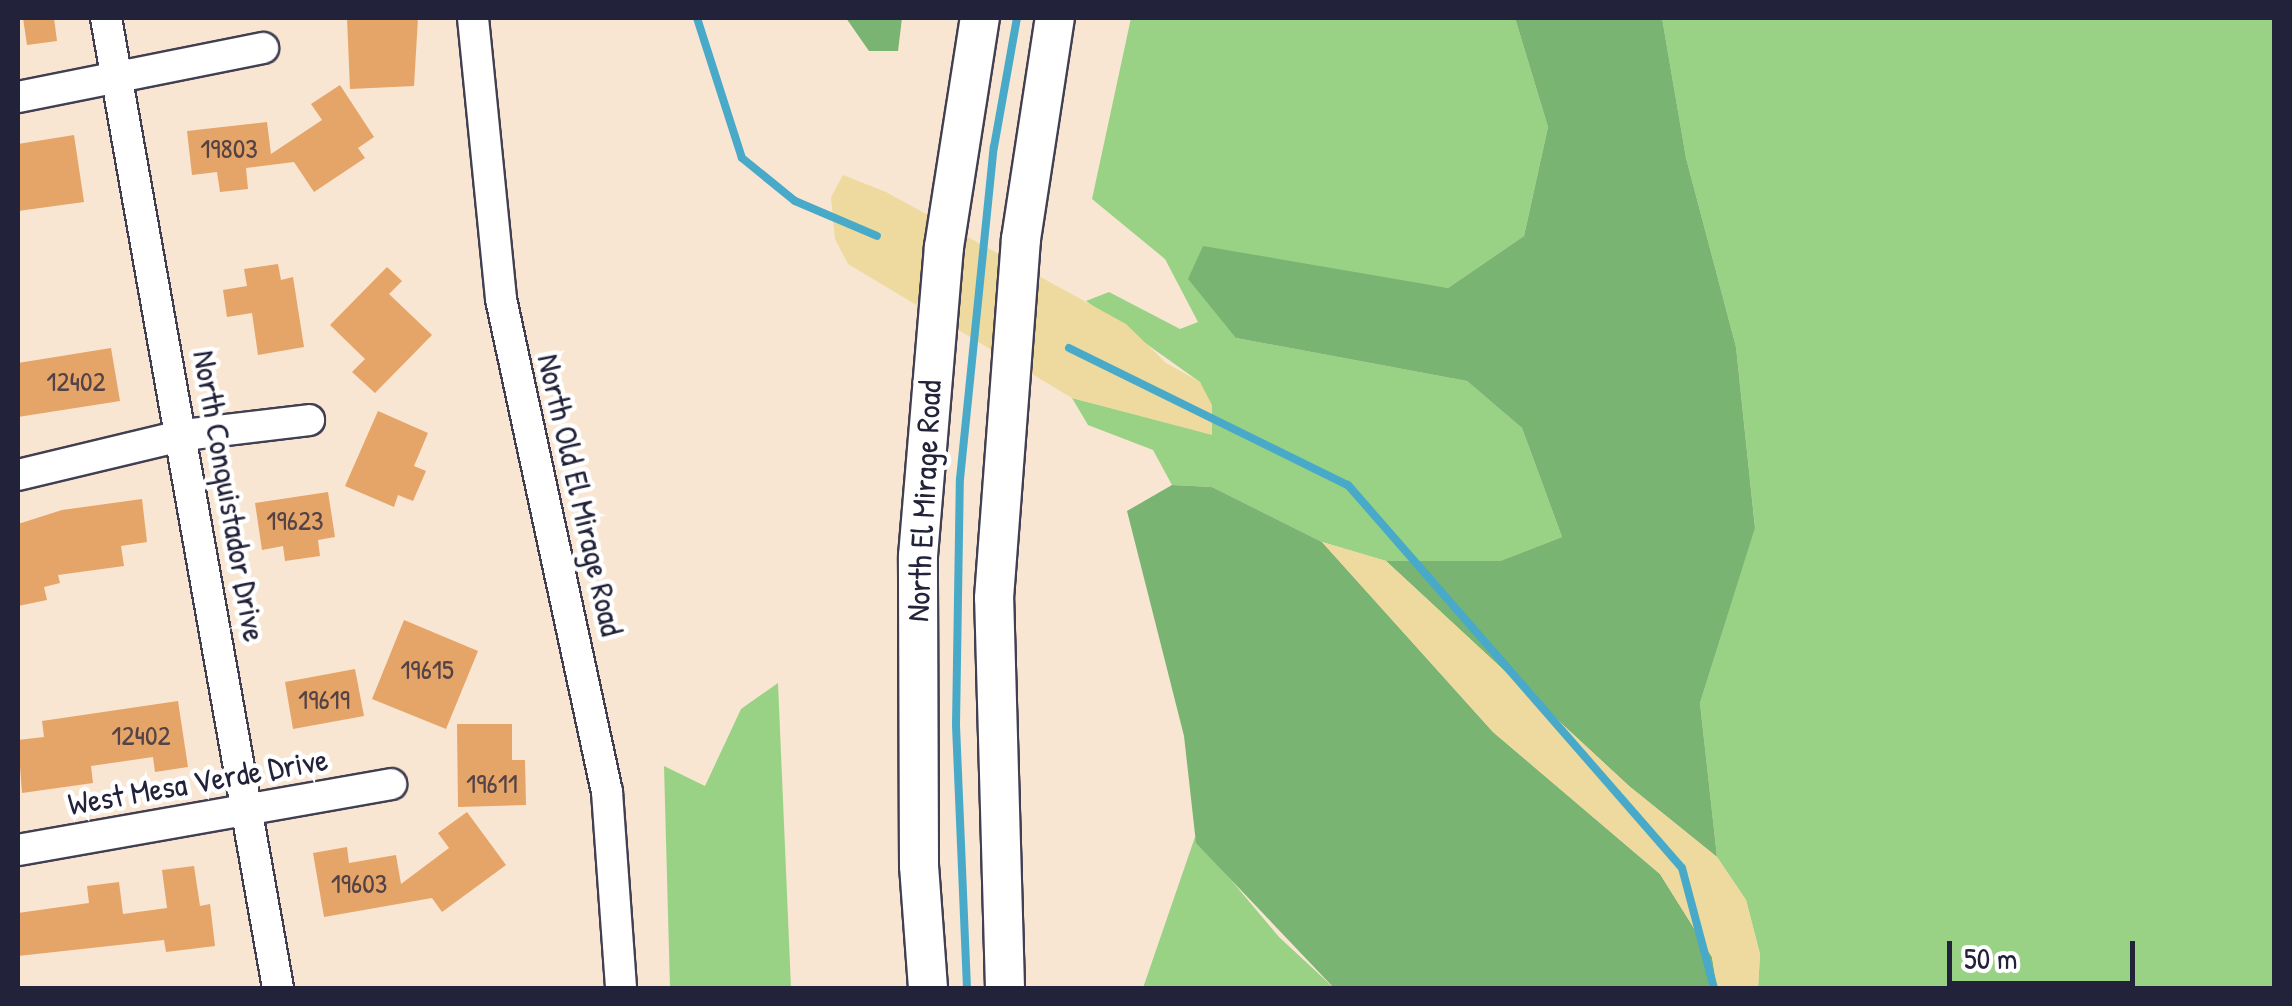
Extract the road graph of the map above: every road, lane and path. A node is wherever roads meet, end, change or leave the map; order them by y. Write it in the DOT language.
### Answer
graph roads {
  1 [pos="106,18"];
  2 [pos="473,18"];
  3 [pos="980,18"];
  4 [pos="1055,18"];
  5 [pos="263,48"];
  6 [pos="117,80"];
  7 [pos="18,97"];
  8 [pos="309,420"];
  9 [pos="184,435"];
  10 [pos="18,475"];
  11 [pos="391,784"];
  12 [pos="247,805"];
  13 [pos="18,850"];
  14 [pos="278,988"];
  15 [pos="621,988"];
  16 [pos="928,988"];
  17 [pos="1005,988"];
  1 -- 6 [label="street, North Conquistador Drive"];
  2 -- 15 [label="street, North Old El Mirage Road"];
  3 -- 16 [label="main road, North El Mirage Road"];
  4 -- 17 [label="main road"];
  5 -- 6 [label="street"];
  6 -- 7 [label="street"];
  6 -- 9 [label="street, North Conquistador Drive"];
  8 -- 9 [label="street"];
  9 -- 10 [label="street"];
  9 -- 12 [label="street, North Conquistador Drive"];
  11 -- 12 [label="street, West Mesa Verde Drive"];
  12 -- 13 [label="street, West Mesa Verde Drive"];
  12 -- 14 [label="street, North Conquistador Drive"];
}
